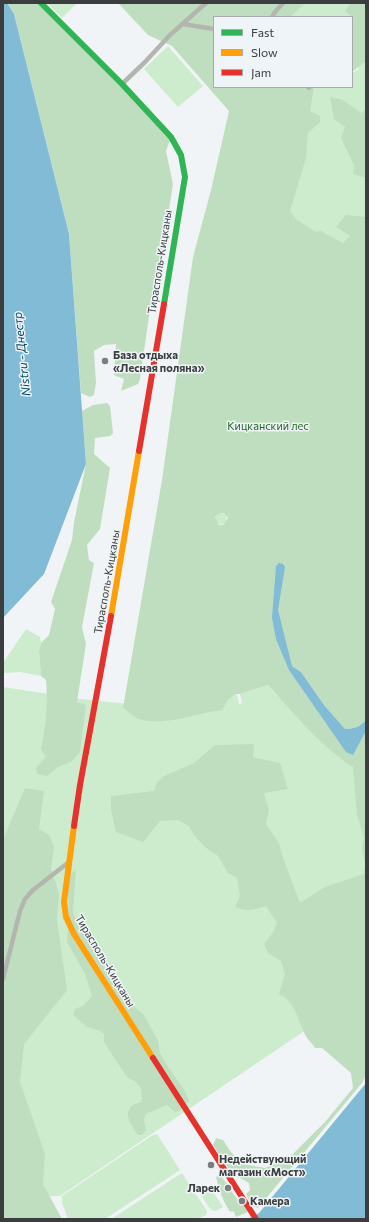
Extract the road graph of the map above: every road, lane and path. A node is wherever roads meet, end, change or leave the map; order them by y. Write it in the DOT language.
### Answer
graph roads {
  1 [pos="41,3"];
  2 [pos="206,3"];
  3 [pos="283,3"];
  4 [pos="273,16"];
  5 [pos="183,24"];
  6 [pos="213,28"];
  7 [pos="122,84"];
  8 [pos="69,862"];
  9 [pos="3,979"];
  10 [pos="256,1219"];
  1 -- 7 [label="street, Тирасполь-Кицканы"];
  2 -- 5 [label="street"];
  3 -- 4 [label="street"];
  5 -- 6 [label="street"];
  5 -- 7 [label="street"];
  7 -- 8 [label="street, Тирасполь-Кицканы"];
  8 -- 9 [label="street"];
  8 -- 10 [label="street, Тирасполь-Кицканы"];
}
